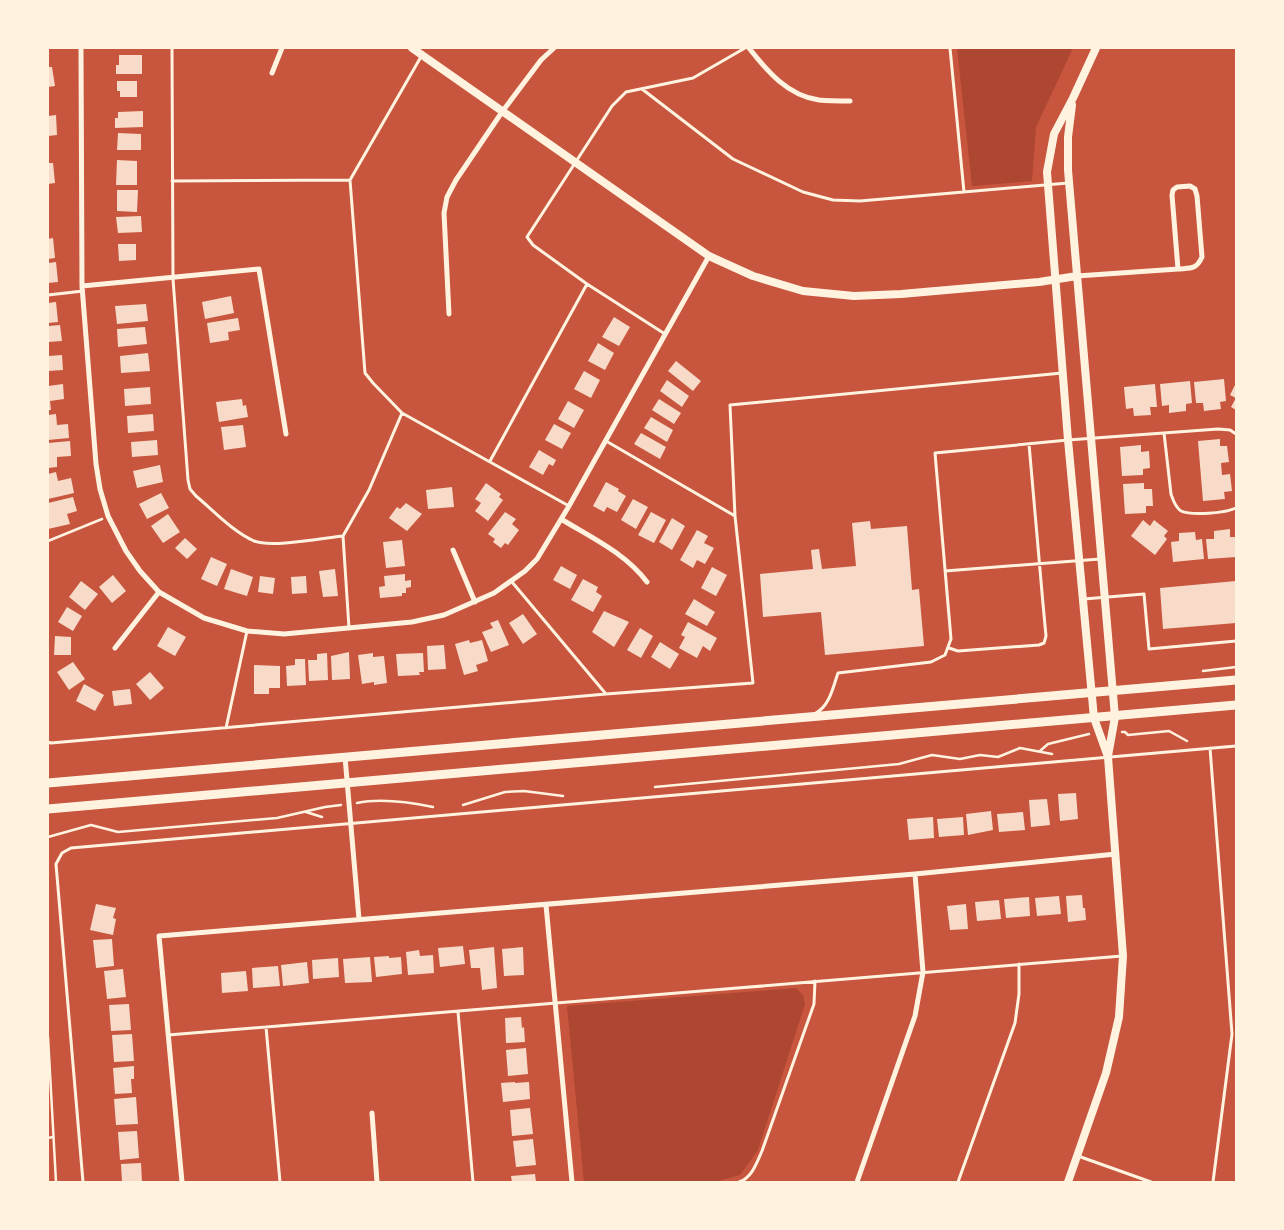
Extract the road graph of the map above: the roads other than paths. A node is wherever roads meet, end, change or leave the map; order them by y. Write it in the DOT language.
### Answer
graph roads {
  1 [pos="81,48"];
  2 [pos="172,48"];
  3 [pos="282,48"];
  4 [pos="412,48"];
  5 [pos="554,48"];
  6 [pos="745,48"];
  7 [pos="749,48"];
  8 [pos="950,48"];
  9 [pos="1096,48"];
  10 [pos="422,55"];
  11 [pos="272,73"];
  12 [pos="641,89"];
  13 [pos="1073,98"];
  14 [pos="850,101"];
  15 [pos="502,112"];
  16 [pos="575,163"];
  17 [pos="350,180"];
  18 [pos="172,181"];
  19 [pos="1069,183"];
  20 [pos="1048,185"];
  21 [pos="964,192"];
  22 [pos="709,256"];
  23 [pos="1178,269"];
  24 [pos="1077,276"];
  25 [pos="173,279"];
  26 [pos="1055,280"];
  27 [pos="587,284"];
  28 [pos="82,289"];
  29 [pos="48,295"];
  30 [pos="449,314"];
  31 [pos="665,334"];
  32 [pos="1063,373"];
  33 [pos="402,413"];
  34 [pos="1164,433"];
  35 [pos="286,434"];
  36 [pos="1236,434"];
  37 [pos="1090,439"];
  38 [pos="1068,440"];
  39 [pos="605,441"];
  40 [pos="1029,444"];
  41 [pos="490,461"];
  42 [pos="569,506"];
  43 [pos="1236,508"];
  44 [pos="736,516"];
  45 [pos="561,519"];
  46 [pos="343,536"];
  47 [pos="453,550"];
  48 [pos="1100,559"];
  49 [pos="1079,561"];
  50 [pos="1040,564"];
  51 [pos="945,571"];
  52 [pos="512,582"];
  53 [pos="648,582"];
  54 [pos="159,592"];
  55 [pos="1104,597"];
  56 [pos="1083,599"];
  57 [pos="475,602"];
  58 [pos="349,629"];
  59 [pos="247,631"];
  60 [pos="1236,641"];
  61 [pos="115,648"];
  62 [pos="949,648"];
  63 [pos="1236,680"];
  64 [pos="1112,690"];
  65 [pos="1091,692"];
  66 [pos="606,694"];
  67 [pos="1236,705"];
  68 [pos="811,717"];
  69 [pos="1114,717"];
  70 [pos="1094,718"];
  71 [pos="226,728"];
  72 [pos="48,742"];
  73 [pos="1236,746"];
  74 [pos="1210,748"];
  75 [pos="1108,757"];
  76 [pos="345,758"];
  77 [pos="48,783"];
  78 [pos="348,783"];
  79 [pos="48,809"];
  80 [pos="351,824"];
  81 [pos="1116,854"];
  82 [pos="915,874"];
  83 [pos="546,905"];
  84 [pos="359,919"];
  85 [pos="1123,956"];
  86 [pos="1018,964"];
  87 [pos="923,972"];
  88 [pos="815,982"];
  89 [pos="556,1004"];
  90 [pos="458,1012"];
  91 [pos="266,1027"];
  92 [pos="168,1035"];
  93 [pos="372,1113"];
  94 [pos="1077,1156"];
  95 [pos="82,1182"];
  96 [pos="182,1182"];
  97 [pos="280,1182"];
  98 [pos="377,1182"];
  99 [pos="473,1182"];
  100 [pos="572,1182"];
  101 [pos="739,1182"];
  102 [pos="857,1182"];
  103 [pos="958,1182"];
  104 [pos="1068,1182"];
  105 [pos="1151,1182"];
  106 [pos="1214,1182"];
  1 -- 28 [label="street"];
  2 -- 18 [label="lane"];
  3 -- 11 [label="street"];
  4 -- 10 [label="street"];
  5 -- 15 [label="street"];
  6 -- 12 [label="lane"];
  7 -- 14 [label="street"];
  8 -- 21 [label="lane"];
  9 -- 13 [label="street"];
  10 -- 15 [label="street"];
  10 -- 17 [label="lane"];
  12 -- 16 [label="lane"];
  12 -- 21 [label="lane"];
  13 -- 19 [label="street"];
  13 -- 20 [label="street"];
  15 -- 16 [label="street"];
  15 -- 30 [label="street"];
  16 -- 22 [label="street"];
  16 -- 27 [label="lane"];
  17 -- 18 [label="lane"];
  17 -- 33 [label="lane"];
  18 -- 25 [label="lane"];
  19 -- 20 [label="lane"];
  19 -- 24 [label="street"];
  20 -- 21 [label="lane"];
  20 -- 26 [label="street"];
  22 -- 26 [label="street"];
  22 -- 31 [label="street"];
  23 -- 23 [label="street"];
  23 -- 24 [label="street"];
  24 -- 26 [label="street"];
  24 -- 37 [label="street"];
  25 -- 28 [label="street"];
  25 -- 35 [label="street"];
  25 -- 46 [label="lane"];
  26 -- 32 [label="street"];
  27 -- 31 [label="lane"];
  27 -- 41 [label="lane"];
  28 -- 29 [label="lane"];
  28 -- 54 [label="street"];
  31 -- 39 [label="street"];
  32 -- 38 [label="street"];
  32 -- 44 [label="lane"];
  33 -- 41 [label="lane"];
  33 -- 46 [label="lane"];
  34 -- 36 [label="lane"];
  34 -- 37 [label="lane"];
  34 -- 43 [label="lane"];
  37 -- 38 [label="lane"];
  37 -- 48 [label="street"];
  38 -- 40 [label="lane"];
  38 -- 49 [label="street"];
  39 -- 42 [label="street"];
  39 -- 44 [label="lane"];
  40 -- 50 [label="lane"];
  40 -- 51 [label="lane"];
  41 -- 42 [label="lane"];
  42 -- 45 [label="street"];
  44 -- 66 [label="lane"];
  45 -- 52 [label="street"];
  45 -- 53 [label="street"];
  46 -- 58 [label="lane"];
  47 -- 57 [label="street"];
  48 -- 49 [label="lane"];
  48 -- 55 [label="street"];
  49 -- 50 [label="lane"];
  49 -- 56 [label="street"];
  50 -- 51 [label="lane"];
  50 -- 62 [label="lane"];
  51 -- 62 [label="lane"];
  52 -- 57 [label="street"];
  52 -- 66 [label="lane"];
  54 -- 59 [label="street"];
  54 -- 61 [label="street"];
  55 -- 56 [label="lane"];
  55 -- 60 [label="lane"];
  55 -- 64 [label="street"];
  56 -- 65 [label="street"];
  57 -- 58 [label="street"];
  58 -- 59 [label="street"];
  59 -- 71 [label="lane"];
  62 -- 68 [label="lane"];
  63 -- 64 [label="main road"];
  64 -- 65 [label="main road"];
  64 -- 69 [label="street"];
  65 -- 68 [label="main road"];
  65 -- 70 [label="street"];
  66 -- 71 [label="lane"];
  67 -- 69 [label="main road"];
  68 -- 76 [label="main road"];
  69 -- 70 [label="main road"];
  69 -- 75 [label="street"];
  70 -- 75 [label="street"];
  70 -- 78 [label="main road"];
  71 -- 72 [label="lane"];
  73 -- 74 [label="lane"];
  74 -- 75 [label="lane"];
  74 -- 106 [label="lane"];
  75 -- 80 [label="lane"];
  75 -- 81 [label="street"];
  76 -- 77 [label="main road"];
  76 -- 78 [label="street"];
  78 -- 79 [label="main road"];
  78 -- 80 [label="street"];
  80 -- 84 [label="street"];
  80 -- 95 [label="lane"];
  81 -- 82 [label="street"];
  81 -- 85 [label="street"];
  82 -- 83 [label="street"];
  82 -- 87 [label="street"];
  83 -- 84 [label="street"];
  83 -- 89 [label="street"];
  84 -- 92 [label="street"];
  85 -- 86 [label="lane"];
  85 -- 94 [label="street"];
  86 -- 87 [label="lane"];
  86 -- 103 [label="lane"];
  87 -- 88 [label="lane"];
  87 -- 102 [label="street"];
  88 -- 89 [label="lane"];
  88 -- 101 [label="lane"];
  89 -- 90 [label="lane"];
  89 -- 100 [label="street"];
  90 -- 91 [label="lane"];
  90 -- 99 [label="lane"];
  91 -- 92 [label="lane"];
  91 -- 97 [label="lane"];
  92 -- 96 [label="street"];
  93 -- 98 [label="street"];
  94 -- 104 [label="street"];
  94 -- 105 [label="lane"];
}
